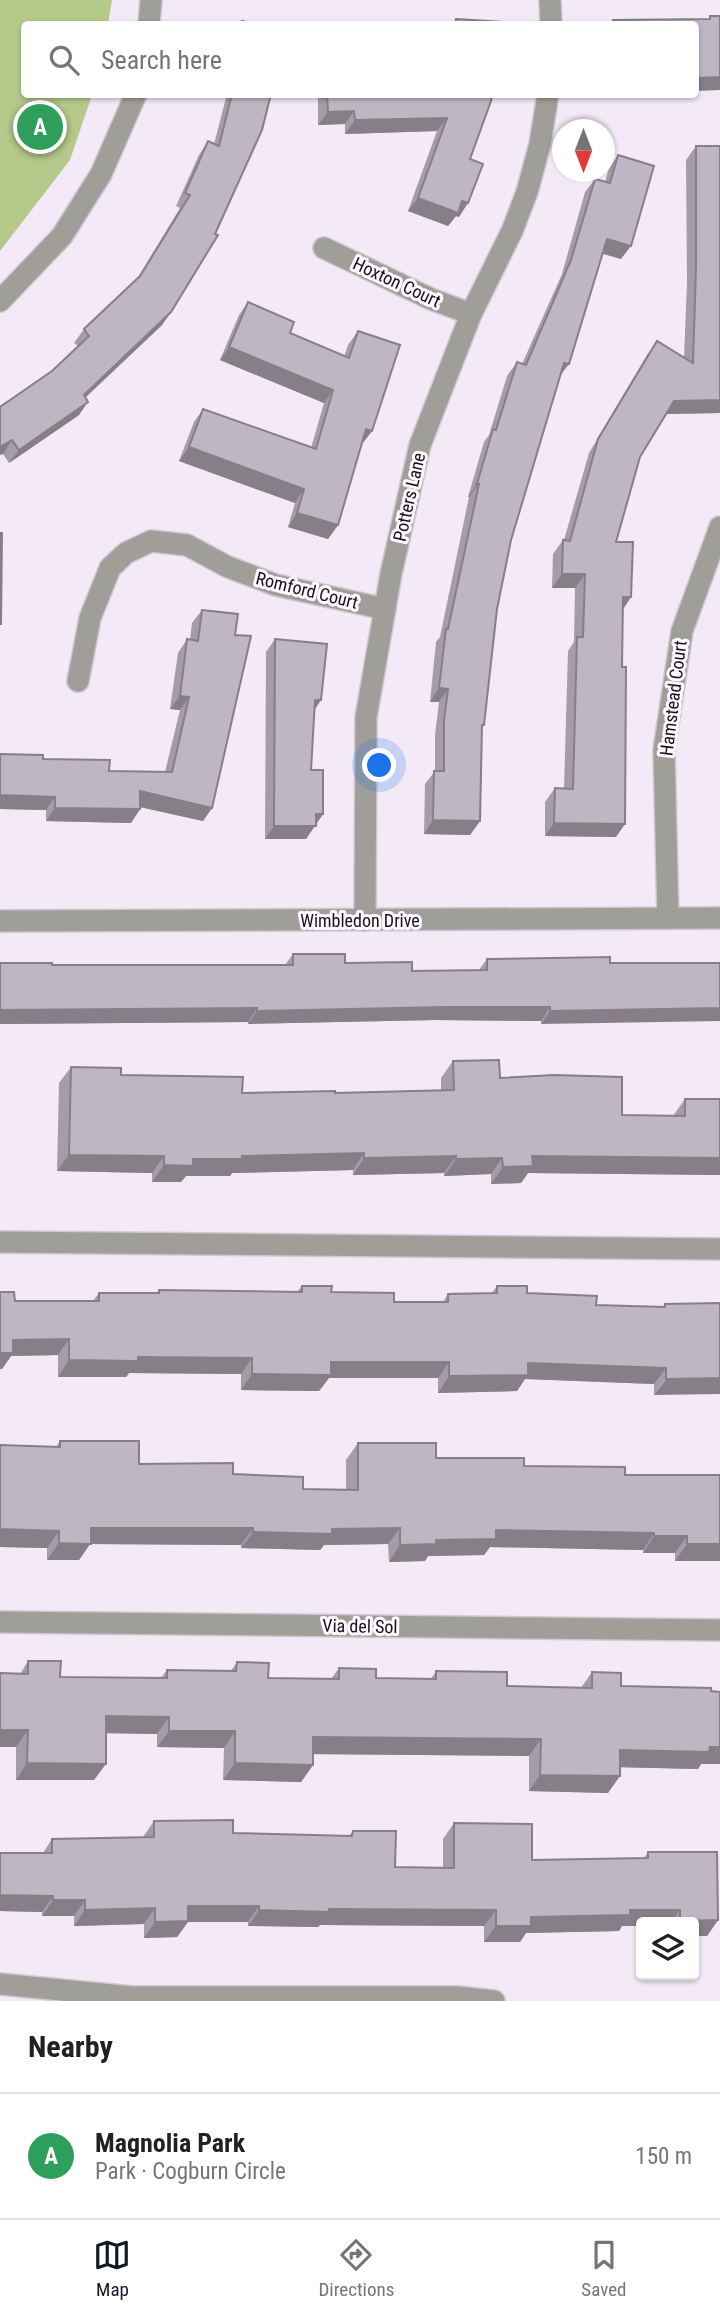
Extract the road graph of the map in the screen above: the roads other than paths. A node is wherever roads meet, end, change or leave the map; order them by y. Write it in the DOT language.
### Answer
graph roads {
  1 [pos="151,0"];
  2 [pos="550,0"];
  3 [pos="149,21"];
  4 [pos="551,21"];
  5 [pos="134,98"];
  6 [pos="547,98"];
  7 [pos="324,248"];
  8 [pos="0,301"];
  9 [pos="471,314"];
  10 [pos="720,527"];
  11 [pos="385,609"];
  12 [pos="78,681"];
  13 [pos="668,918"];
  14 [pos="720,918"];
  15 [pos="365,920"];
  16 [pos="0,921"];
  17 [pos="0,1242"];
  18 [pos="720,1249"];
  19 [pos="0,1622"];
  20 [pos="720,1630"];
  21 [pos="0,1984"];
  22 [pos="494,2001"];
  1 -- 3 [label="street"];
  2 -- 4 [label="street"];
  5 -- 8 [label="street"];
  6 -- 9 [label="street, Potters Lane"];
  7 -- 9 [label="street, Hoxton Court"];
  9 -- 11 [label="street, Potters Lane"];
  10 -- 13 [label="street, Hamstead Court"];
  11 -- 12 [label="street, Romford Court"];
  11 -- 15 [label="street, Potters Lane"];
  13 -- 14 [label="street, Wimbledon Drive"];
  13 -- 15 [label="street, Wimbledon Drive"];
  15 -- 16 [label="street, Wimbledon Drive"];
  17 -- 18 [label="street"];
  19 -- 20 [label="street, Via del Sol"];
  21 -- 22 [label="street"];
}
